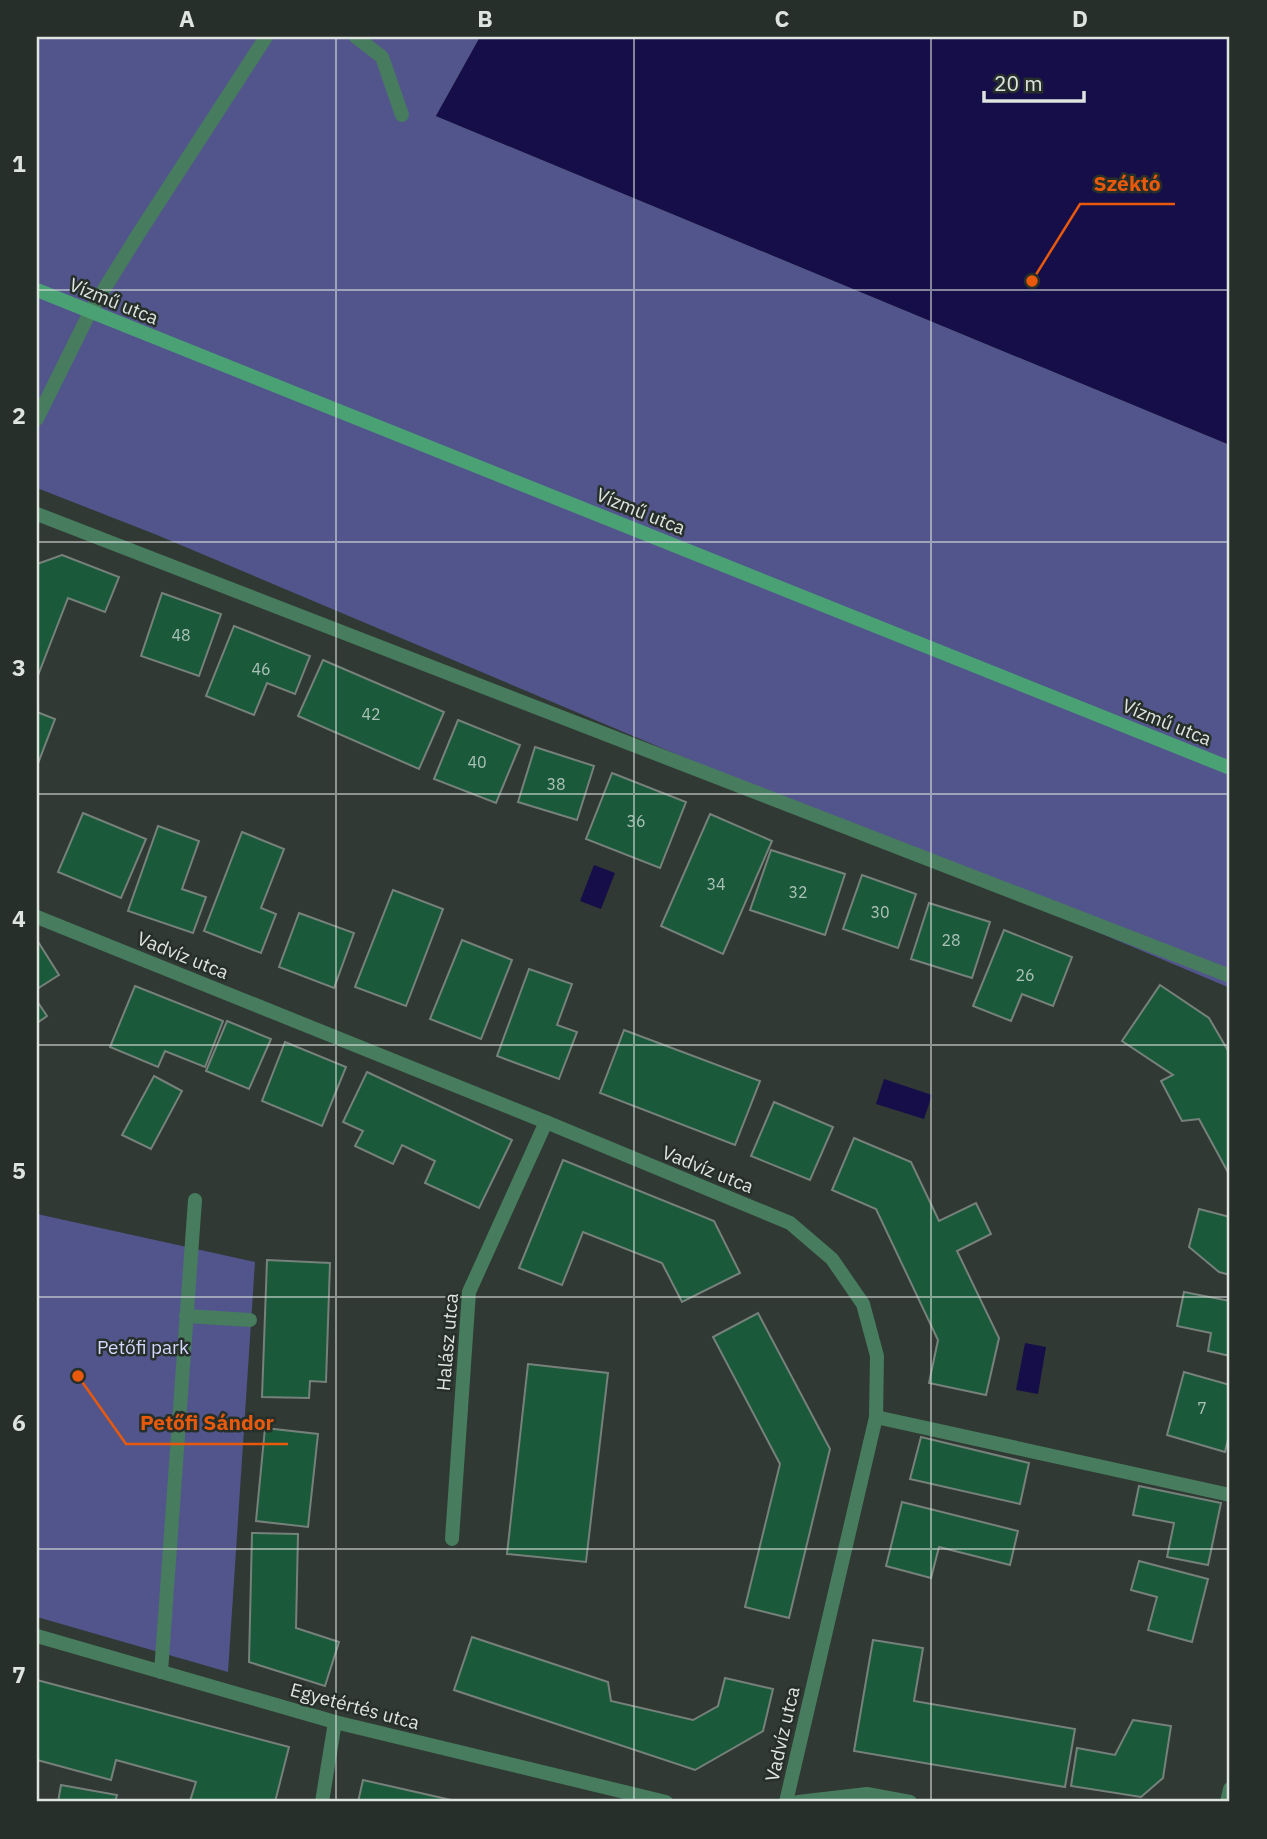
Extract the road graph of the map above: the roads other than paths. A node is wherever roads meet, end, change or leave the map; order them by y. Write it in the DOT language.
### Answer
graph roads {
  1 [pos="266,37"];
  2 [pos="356,37"];
  3 [pos="402,116"];
  4 [pos="37,290"];
  5 [pos="90,312"];
  6 [pos="37,419"];
  7 [pos="37,514"];
  8 [pos="1230,768"];
  9 [pos="37,917"];
  10 [pos="1230,976"];
  11 [pos="546,1122"];
  12 [pos="195,1200"];
  13 [pos="187,1316"];
  14 [pos="250,1320"];
  15 [pos="876,1418"];
  16 [pos="1230,1495"];
  17 [pos="452,1539"];
  18 [pos="37,1636"];
  19 [pos="160,1672"];
  20 [pos="335,1722"];
  21 [pos="1230,1789"];
  22 [pos="321,1802"];
  23 [pos="666,1802"];
  24 [pos="786,1802"];
  25 [pos="798,1802"];
  26 [pos="910,1802"];
  27 [pos="1227,1802"];
  1 -- 5 [label="street"];
  2 -- 3 [label="street"];
  4 -- 5 [label="main road, Vízmű utca"];
  5 -- 6 [label="street"];
  5 -- 8 [label="main road, Vízmű utca"];
  7 -- 10 [label="street"];
  9 -- 11 [label="street, Vadvíz utca"];
  11 -- 15 [label="street, Vadvíz utca"];
  11 -- 17 [label="street, Halász utca"];
  12 -- 13 [label="street"];
  13 -- 14 [label="street"];
  13 -- 19 [label="street"];
  15 -- 16 [label="street"];
  15 -- 24 [label="street, Vadvíz utca"];
  18 -- 19 [label="street, Egyetértés utca"];
  19 -- 20 [label="street, Egyetértés utca"];
  20 -- 22 [label="street"];
  20 -- 23 [label="street, Egyetértés utca"];
  21 -- 27 [label="street"];
  25 -- 26 [label="street"];
}
